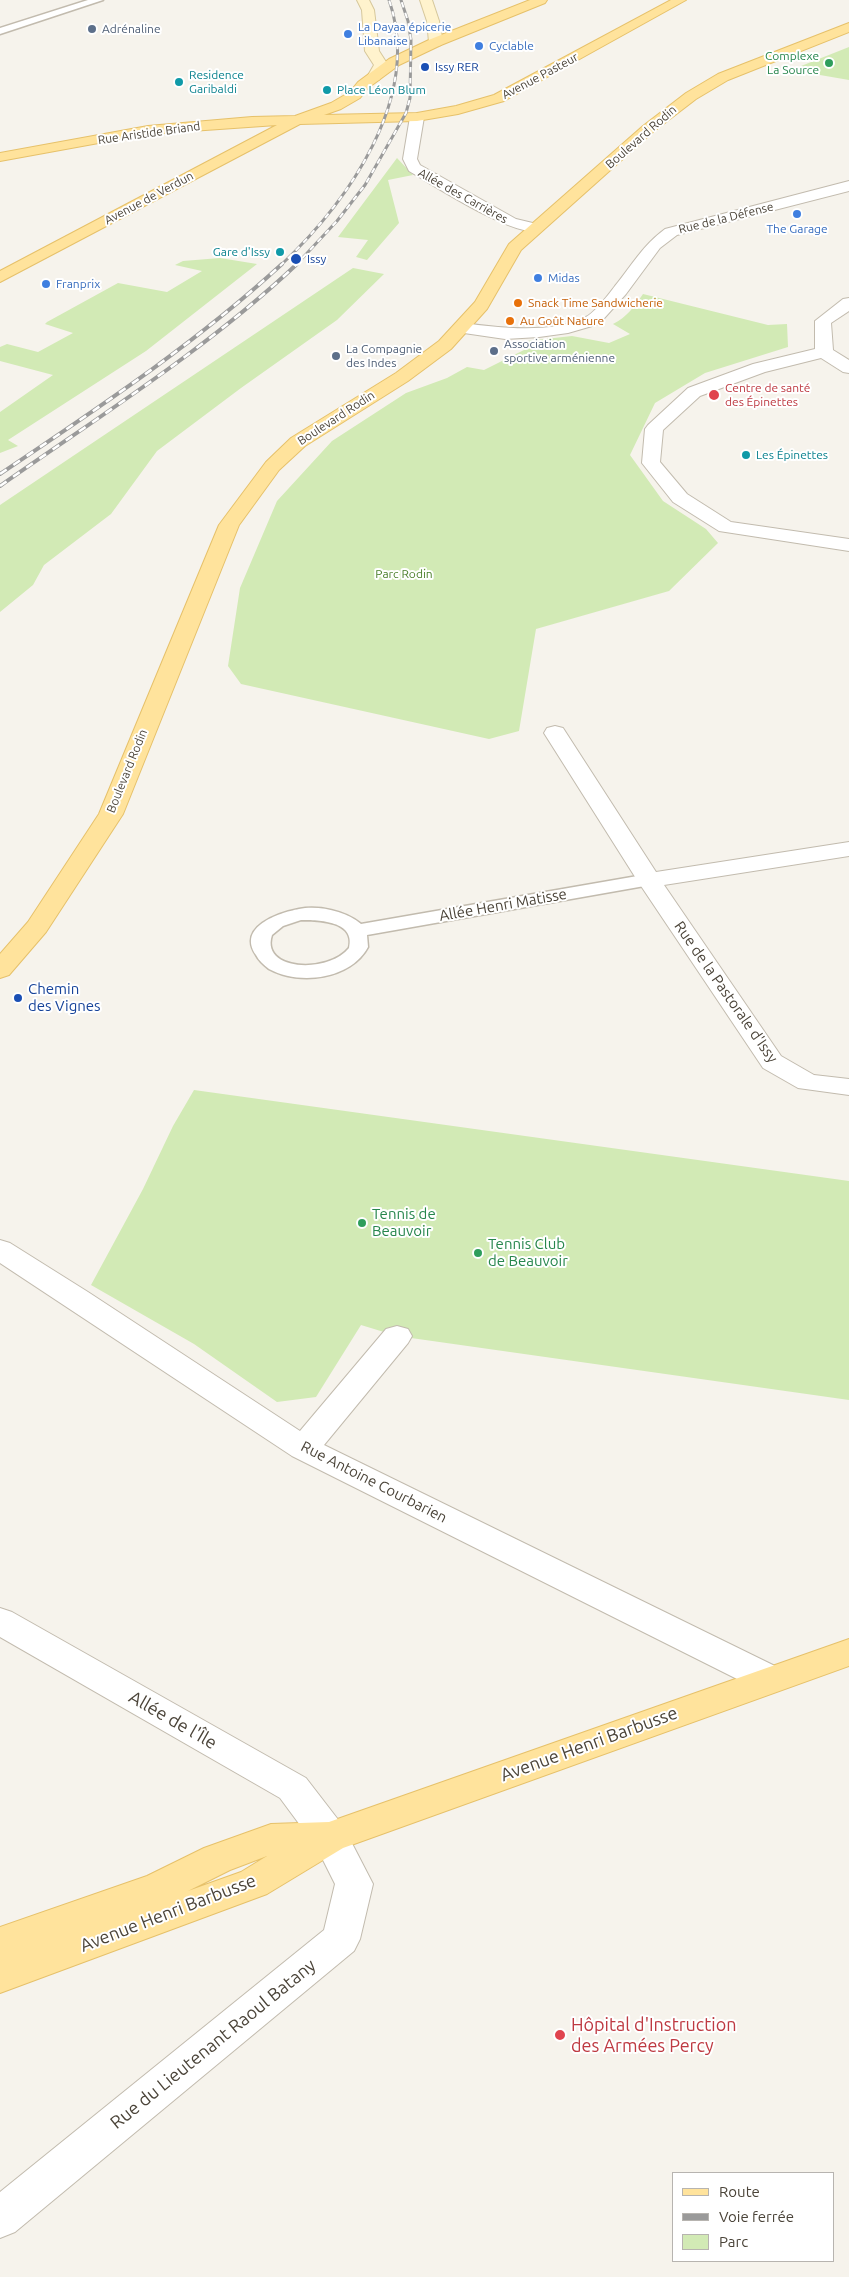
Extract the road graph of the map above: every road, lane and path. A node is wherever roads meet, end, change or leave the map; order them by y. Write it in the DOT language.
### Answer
graph roads {
  1 [pos="98,0"];
  2 [pos="363,0"];
  3 [pos="426,0"];
  4 [pos="541,0"];
  5 [pos="680,0"];
  6 [pos="502,17"];
  7 [pos="433,21"];
  8 [pos="849,27"];
  9 [pos="0,31"];
  10 [pos="436,42"];
  11 [pos="426,62"];
  12 [pos="399,76"];
  13 [pos="374,77"];
  14 [pos="371,93"];
  15 [pos="417,117"];
  16 [pos="354,118"];
  17 [pos="299,119"];
  18 [pos="0,157"];
  19 [pos="849,186"];
  20 [pos="535,228"];
  21 [pos="0,276"];
  22 [pos="849,303"];
  23 [pos="464,328"];
  24 [pos="824,352"];
  25 [pos="849,368"];
  26 [pos="849,546"];
  27 [pos="555,733"];
  28 [pos="849,849"];
  29 [pos="649,880"];
  30 [pos="356,931"];
  31 [pos="0,970"];
  32 [pos="849,1087"];
  33 [pos="0,1250"];
  34 [pos="397,1336"];
  35 [pos="304,1448"];
  36 [pos="0,1620"];
  37 [pos="849,1652"];
  38 [pos="769,1679"];
  39 [pos="330,1837"];
  40 [pos="0,1944"];
  41 [pos="0,1976"];
  42 [pos="0,2218"];
  1 -- 9 [label="lane"];
  2 -- 13 [label="main road"];
  3 -- 7 [label="main road"];
  4 -- 6 [label="main road"];
  5 -- 15 [label="main road, Avenue Pasteur"];
  6 -- 7 [label="main road"];
  6 -- 10 [label="main road"];
  7 -- 10 [label="main road"];
  8 -- 20 [label="main road, Boulevard Rodin"];
  10 -- 11 [label="main road"];
  10 -- 13 [label="main road"];
  12 -- 14 [label="main road"];
  13 -- 17 [label="main road"];
  14 -- 16 [label="main road"];
  14 -- 17 [label="main road"];
  15 -- 16 [label="main road, Avenue Pasteur"];
  15 -- 20 [label="street, Allée des Carrières"];
  16 -- 17 [label="main road, Avenue Pasteur"];
  17 -- 18 [label="main road, Rue Aristide Briand"];
  17 -- 21 [label="main road, Avenue de Verdun"];
  19 -- 23 [label="street, Rue de la Défense"];
  20 -- 23 [label="main road, Boulevard Rodin"];
  22 -- 24 [label="street"];
  23 -- 31 [label="main road, Boulevard Rodin"];
  24 -- 25 [label="street"];
  24 -- 26 [label="street"];
  27 -- 29 [label="street, Rue de la Pastorale d'Issy"];
  28 -- 29 [label="street"];
  29 -- 30 [label="lane, Allée Henri Matisse"];
  29 -- 32 [label="street, Rue de la Pastorale d'Issy"];
  30 -- 30 [label="lane"];
  33 -- 35 [label="street, Rue Antoine Courbarien"];
  34 -- 35 [label="street"];
  35 -- 38 [label="street, Rue Antoine Courbarien"];
  36 -- 39 [label="street, Allée de l'Île"];
  37 -- 38 [label="main road, Avenue Henri Barbusse"];
  38 -- 39 [label="main road, Avenue Henri Barbusse"];
  39 -- 40 [label="main road, Avenue Henri Barbusse"];
  39 -- 41 [label="main road, Avenue Henri Barbusse"];
  39 -- 42 [label="street, Rue du Lieutenant Raoul Batany"];
}
